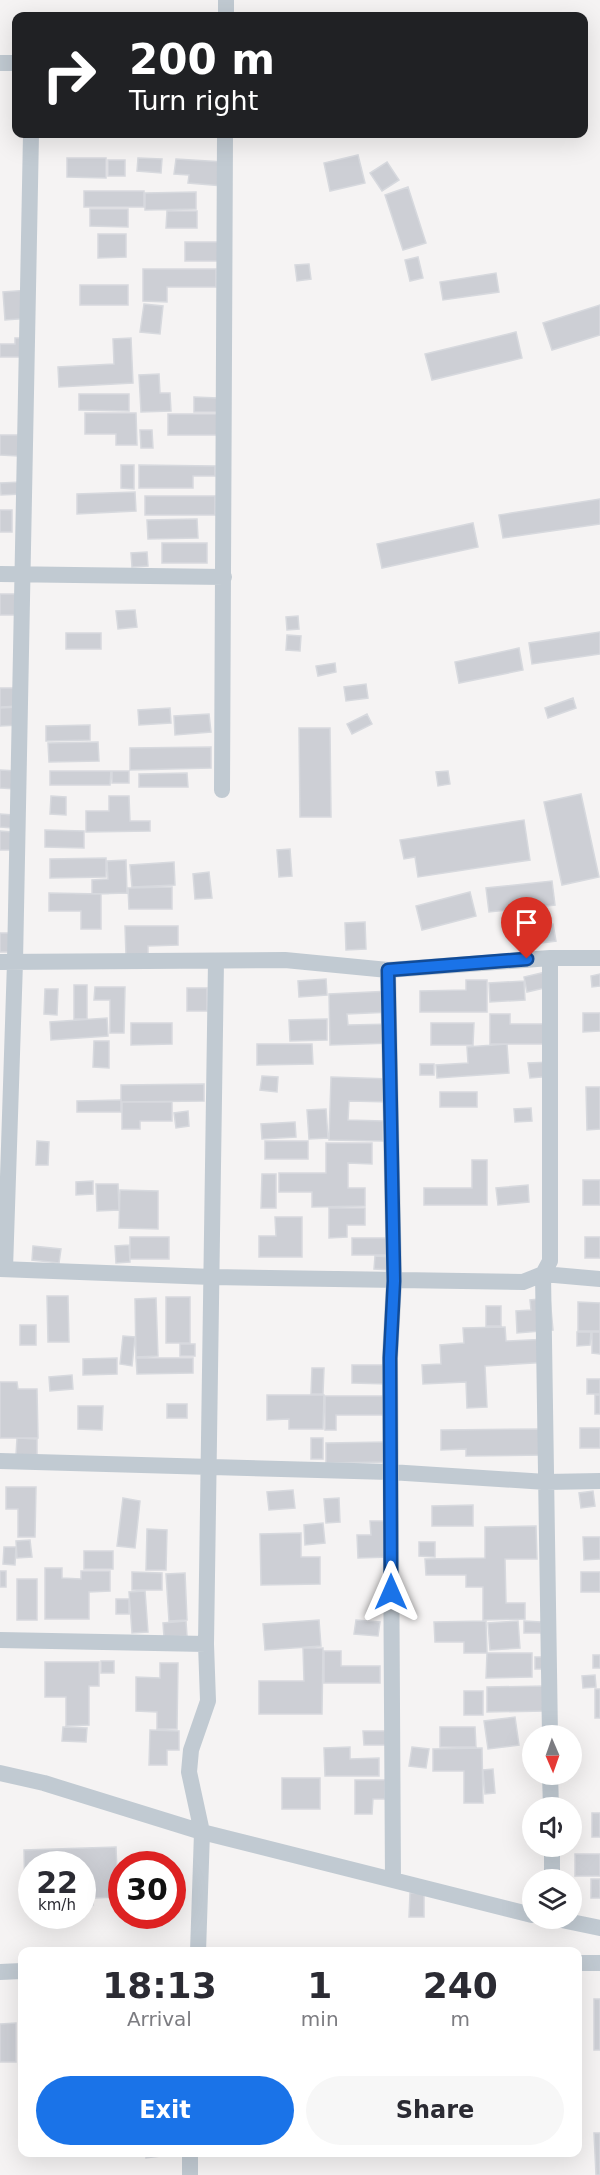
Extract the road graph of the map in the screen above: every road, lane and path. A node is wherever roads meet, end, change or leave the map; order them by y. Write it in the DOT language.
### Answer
graph roads {
  1 [pos="31,138"];
  2 [pos="225,138"];
  3 [pos="0,574"];
  4 [pos="23,575"];
  5 [pos="224,577"];
  6 [pos="222,790"];
  7 [pos="550,958"];
  8 [pos="600,958"];
  9 [pos="216,961"];
  10 [pos="7,962"];
  11 [pos="388,970"];
  12 [pos="3,1269"];
  13 [pos="543,1274"];
  14 [pos="212,1278"];
  15 [pos="600,1279"];
  16 [pos="394,1281"];
  17 [pos="0,1461"];
  18 [pos="209,1466"];
  19 [pos="390,1472"];
  20 [pos="600,1481"];
  21 [pos="546,1482"];
  22 [pos="0,1640"];
  23 [pos="206,1644"];
  24 [pos="550,1725"];
  25 [pos="0,1773"];
  26 [pos="202,1832"];
  27 [pos="393,1880"];
  28 [pos="522,1912"];
  29 [pos="582,1924"];
  30 [pos="600,1928"];
  31 [pos="198,1947"];
  32 [pos="582,1963"];
  33 [pos="600,1963"];
  34 [pos="18,1971"];
  35 [pos="0,1972"];
  36 [pos="190,2157"];
  37 [pos="190,2175"];
  1 -- 4 [label="street"];
  2 -- 5 [label="street"];
  3 -- 4 [label="street"];
  4 -- 5 [label="street"];
  4 -- 10 [label="street"];
  5 -- 6 [label="street"];
  7 -- 8 [label="street"];
  7 -- 11 [label="street"];
  7 -- 13 [label="street"];
  9 -- 10 [label="street"];
  9 -- 11 [label="street"];
  9 -- 14 [label="street"];
  10 -- 12 [label="street"];
  11 -- 16 [label="street"];
  12 -- 14 [label="street"];
  13 -- 15 [label="street"];
  13 -- 16 [label="street"];
  13 -- 21 [label="street"];
  14 -- 16 [label="street"];
  14 -- 18 [label="street"];
  16 -- 19 [label="street"];
  17 -- 18 [label="street"];
  18 -- 19 [label="street"];
  18 -- 23 [label="street"];
  19 -- 21 [label="street"];
  19 -- 27 [label="street"];
  20 -- 21 [label="street"];
  21 -- 24 [label="street"];
  22 -- 23 [label="street"];
  23 -- 26 [label="street"];
  25 -- 26 [label="street"];
  26 -- 27 [label="street"];
  26 -- 31 [label="street"];
  27 -- 28 [label="street"];
  29 -- 30 [label="street"];
  32 -- 33 [label="street"];
  34 -- 35 [label="street"];
  36 -- 37 [label="street"];
}
